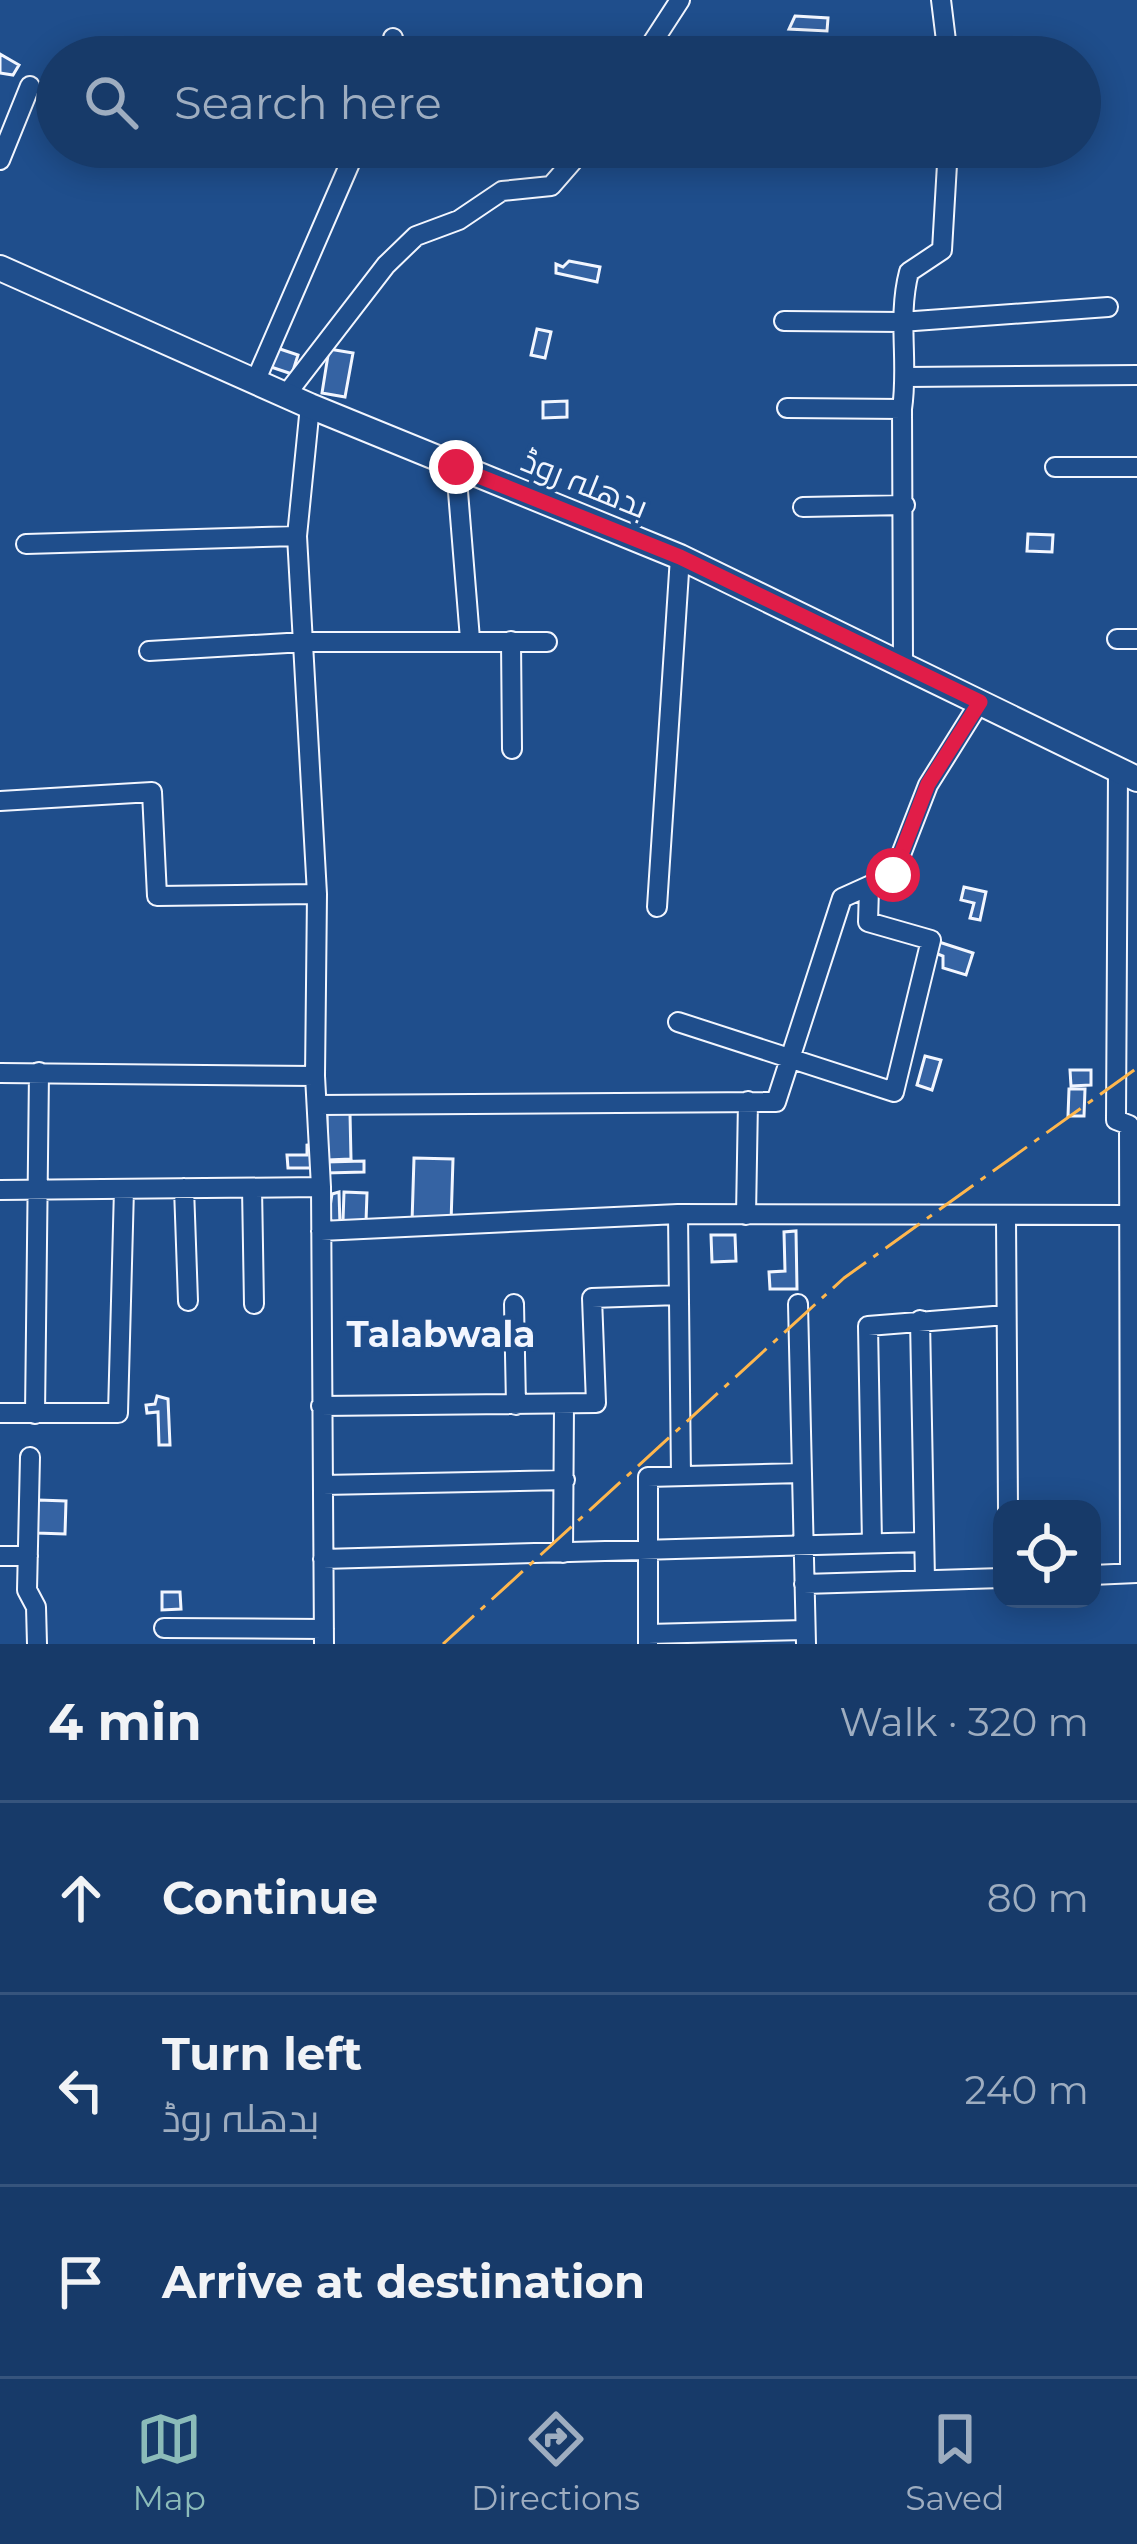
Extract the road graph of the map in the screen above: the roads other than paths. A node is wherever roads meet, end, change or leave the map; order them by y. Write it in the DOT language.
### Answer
graph roads {
  1 [pos="680,0"];
  2 [pos="941,0"];
  3 [pos="657,36"];
  4 [pos="945,36"];
  5 [pos="30,86"];
  6 [pos="0,160"];
  7 [pos="348,168"];
  8 [pos="567,168"];
  9 [pos="947,168"];
  10 [pos="0,268"];
  11 [pos="1108,307"];
  12 [pos="784,321"];
  13 [pos="901,322"];
  14 [pos="1137,375"];
  15 [pos="907,377"];
  16 [pos="255,382"];
  17 [pos="286,396"];
  18 [pos="310,406"];
  19 [pos="787,408"];
  20 [pos="902,409"];
  21 [pos="1137,466"];
  22 [pos="456,467"];
  23 [pos="1055,467"];
  24 [pos="905,506"];
  25 [pos="803,507"];
  26 [pos="298,536"];
  27 [pos="26,544"];
  28 [pos="680,557"];
  29 [pos="470,639"];
  30 [pos="511,641"];
  31 [pos="304,642"];
  32 [pos="547,642"];
  33 [pos="149,651"];
  34 [pos="903,664"];
  35 [pos="980,702"];
  36 [pos="512,749"];
  37 [pos="1128,775"];
  38 [pos="0,801"];
  39 [pos="869,890"];
  40 [pos="317,894"];
  41 [pos="657,907"];
  42 [pos="678,1022"];
  43 [pos="794,1059"];
  44 [pos="0,1072"];
  45 [pos="39,1072"];
  46 [pos="314,1076"];
  47 [pos="748,1101"];
  48 [pos="318,1105"];
  49 [pos="1137,1118"];
  50 [pos="1115,1120"];
  51 [pos="321,1187"];
  52 [pos="184,1188"];
  53 [pos="252,1188"];
  54 [pos="124,1189"];
  55 [pos="0,1190"];
  56 [pos="36,1190"];
  57 [pos="679,1214"];
  58 [pos="746,1215"];
  59 [pos="1126,1215"];
  60 [pos="1006,1218"];
  61 [pos="321,1231"];
  62 [pos="679,1295"];
  63 [pos="188,1301"];
  64 [pos="254,1304"];
  65 [pos="514,1304"];
  66 [pos="798,1304"];
  67 [pos="1006,1315"];
  68 [pos="920,1320"];
  69 [pos="516,1405"];
  70 [pos="564,1405"];
  71 [pos="321,1406"];
  72 [pos="0,1413"];
  73 [pos="35,1414"];
  74 [pos="30,1457"];
  75 [pos="802,1473"];
  76 [pos="681,1476"];
  77 [pos="565,1480"];
  78 [pos="323,1485"];
  79 [pos="1133,1487"];
  80 [pos="1008,1500"];
  81 [pos="924,1542"];
  82 [pos="872,1544"];
  83 [pos="803,1546"];
  84 [pos="648,1550"];
  85 [pos="563,1553"];
  86 [pos="0,1556"];
  87 [pos="28,1556"];
  88 [pos="323,1559"];
  89 [pos="1134,1573"];
  90 [pos="1101,1575"];
  91 [pos="993,1578"];
  92 [pos="926,1580"];
  93 [pos="804,1585"];
  94 [pos="164,1628"];
  95 [pos="324,1636"];
  96 [pos="805,1637"];
  97 [pos="648,1639"];
  98 [pos="37,1644"];
  1 -- 3 [label="street"];
  2 -- 4 [label="street"];
  5 -- 6 [label="street"];
  7 -- 16 [label="street"];
  8 -- 17 [label="street"];
  9 -- 13 [label="street"];
  10 -- 16 [label="main road, بدھلہ روڈ"];
  11 -- 13 [label="street"];
  12 -- 13 [label="street"];
  13 -- 15 [label="street"];
  14 -- 15 [label="street"];
  15 -- 20 [label="street"];
  16 -- 17 [label="main road, بدھلہ روڈ"];
  17 -- 18 [label="main road, بدھلہ روڈ"];
  18 -- 22 [label="main road, بدھلہ روڈ"];
  18 -- 26 [label="street"];
  19 -- 20 [label="street"];
  20 -- 24 [label="street"];
  21 -- 23 [label="street"];
  22 -- 28 [label="main road, بدھلہ روڈ"];
  22 -- 29 [label="street"];
  24 -- 25 [label="street"];
  24 -- 34 [label="street"];
  26 -- 27 [label="street"];
  26 -- 31 [label="street"];
  28 -- 34 [label="main road, بدھلہ روڈ"];
  28 -- 41 [label="street"];
  29 -- 30 [label="street"];
  29 -- 31 [label="street"];
  30 -- 32 [label="street"];
  30 -- 36 [label="street"];
  31 -- 33 [label="street"];
  31 -- 40 [label="street"];
  34 -- 35 [label="main road, بدھلہ روڈ"];
  35 -- 37 [label="main road, بدھلہ روڈ"];
  35 -- 39 [label="street"];
  37 -- 50 [label="street"];
  38 -- 40 [label="street"];
  39 -- 43 [label="street"];
  39 -- 43 [label="street"];
  40 -- 46 [label="street"];
  42 -- 43 [label="street"];
  43 -- 47 [label="street"];
  44 -- 45 [label="street"];
  45 -- 46 [label="street"];
  45 -- 56 [label="street"];
  46 -- 48 [label="street"];
  47 -- 48 [label="street"];
  47 -- 58 [label="street"];
  48 -- 51 [label="street"];
  49 -- 50 [label="street"];
  50 -- 59 [label="street"];
  51 -- 53 [label="street"];
  51 -- 61 [label="street"];
  52 -- 53 [label="street"];
  52 -- 54 [label="street"];
  52 -- 63 [label="street"];
  53 -- 64 [label="street"];
  54 -- 56 [label="street"];
  54 -- 73 [label="street"];
  55 -- 56 [label="street"];
  56 -- 73 [label="street"];
  57 -- 58 [label="street"];
  57 -- 61 [label="street"];
  57 -- 62 [label="street"];
  58 -- 60 [label="street"];
  59 -- 60 [label="street"];
  59 -- 79 [label="street"];
  60 -- 67 [label="street"];
  61 -- 71 [label="street"];
  62 -- 70 [label="street"];
  62 -- 76 [label="street"];
  65 -- 69 [label="street"];
  66 -- 75 [label="street"];
  67 -- 68 [label="street"];
  67 -- 80 [label="street"];
  68 -- 81 [label="street"];
  68 -- 82 [label="street"];
  69 -- 70 [label="street"];
  69 -- 71 [label="street"];
  70 -- 77 [label="street"];
  71 -- 78 [label="street"];
  72 -- 73 [label="street"];
  74 -- 87 [label="street"];
  75 -- 76 [label="street"];
  75 -- 83 [label="street"];
  76 -- 84 [label="street"];
  77 -- 78 [label="street"];
  77 -- 85 [label="street"];
  78 -- 88 [label="street"];
  79 -- 89 [label="street"];
  81 -- 82 [label="street"];
  81 -- 92 [label="street"];
  82 -- 83 [label="street"];
  83 -- 84 [label="street"];
  83 -- 93 [label="street"];
  84 -- 85 [label="street"];
  84 -- 97 [label="street"];
  85 -- 88 [label="street"];
  86 -- 87 [label="street"];
  87 -- 98 [label="street"];
  88 -- 95 [label="street"];
  89 -- 90 [label="street"];
  91 -- 92 [label="street"];
  92 -- 93 [label="street"];
  93 -- 96 [label="street"];
  94 -- 95 [label="street"];
  96 -- 97 [label="street"];
}
